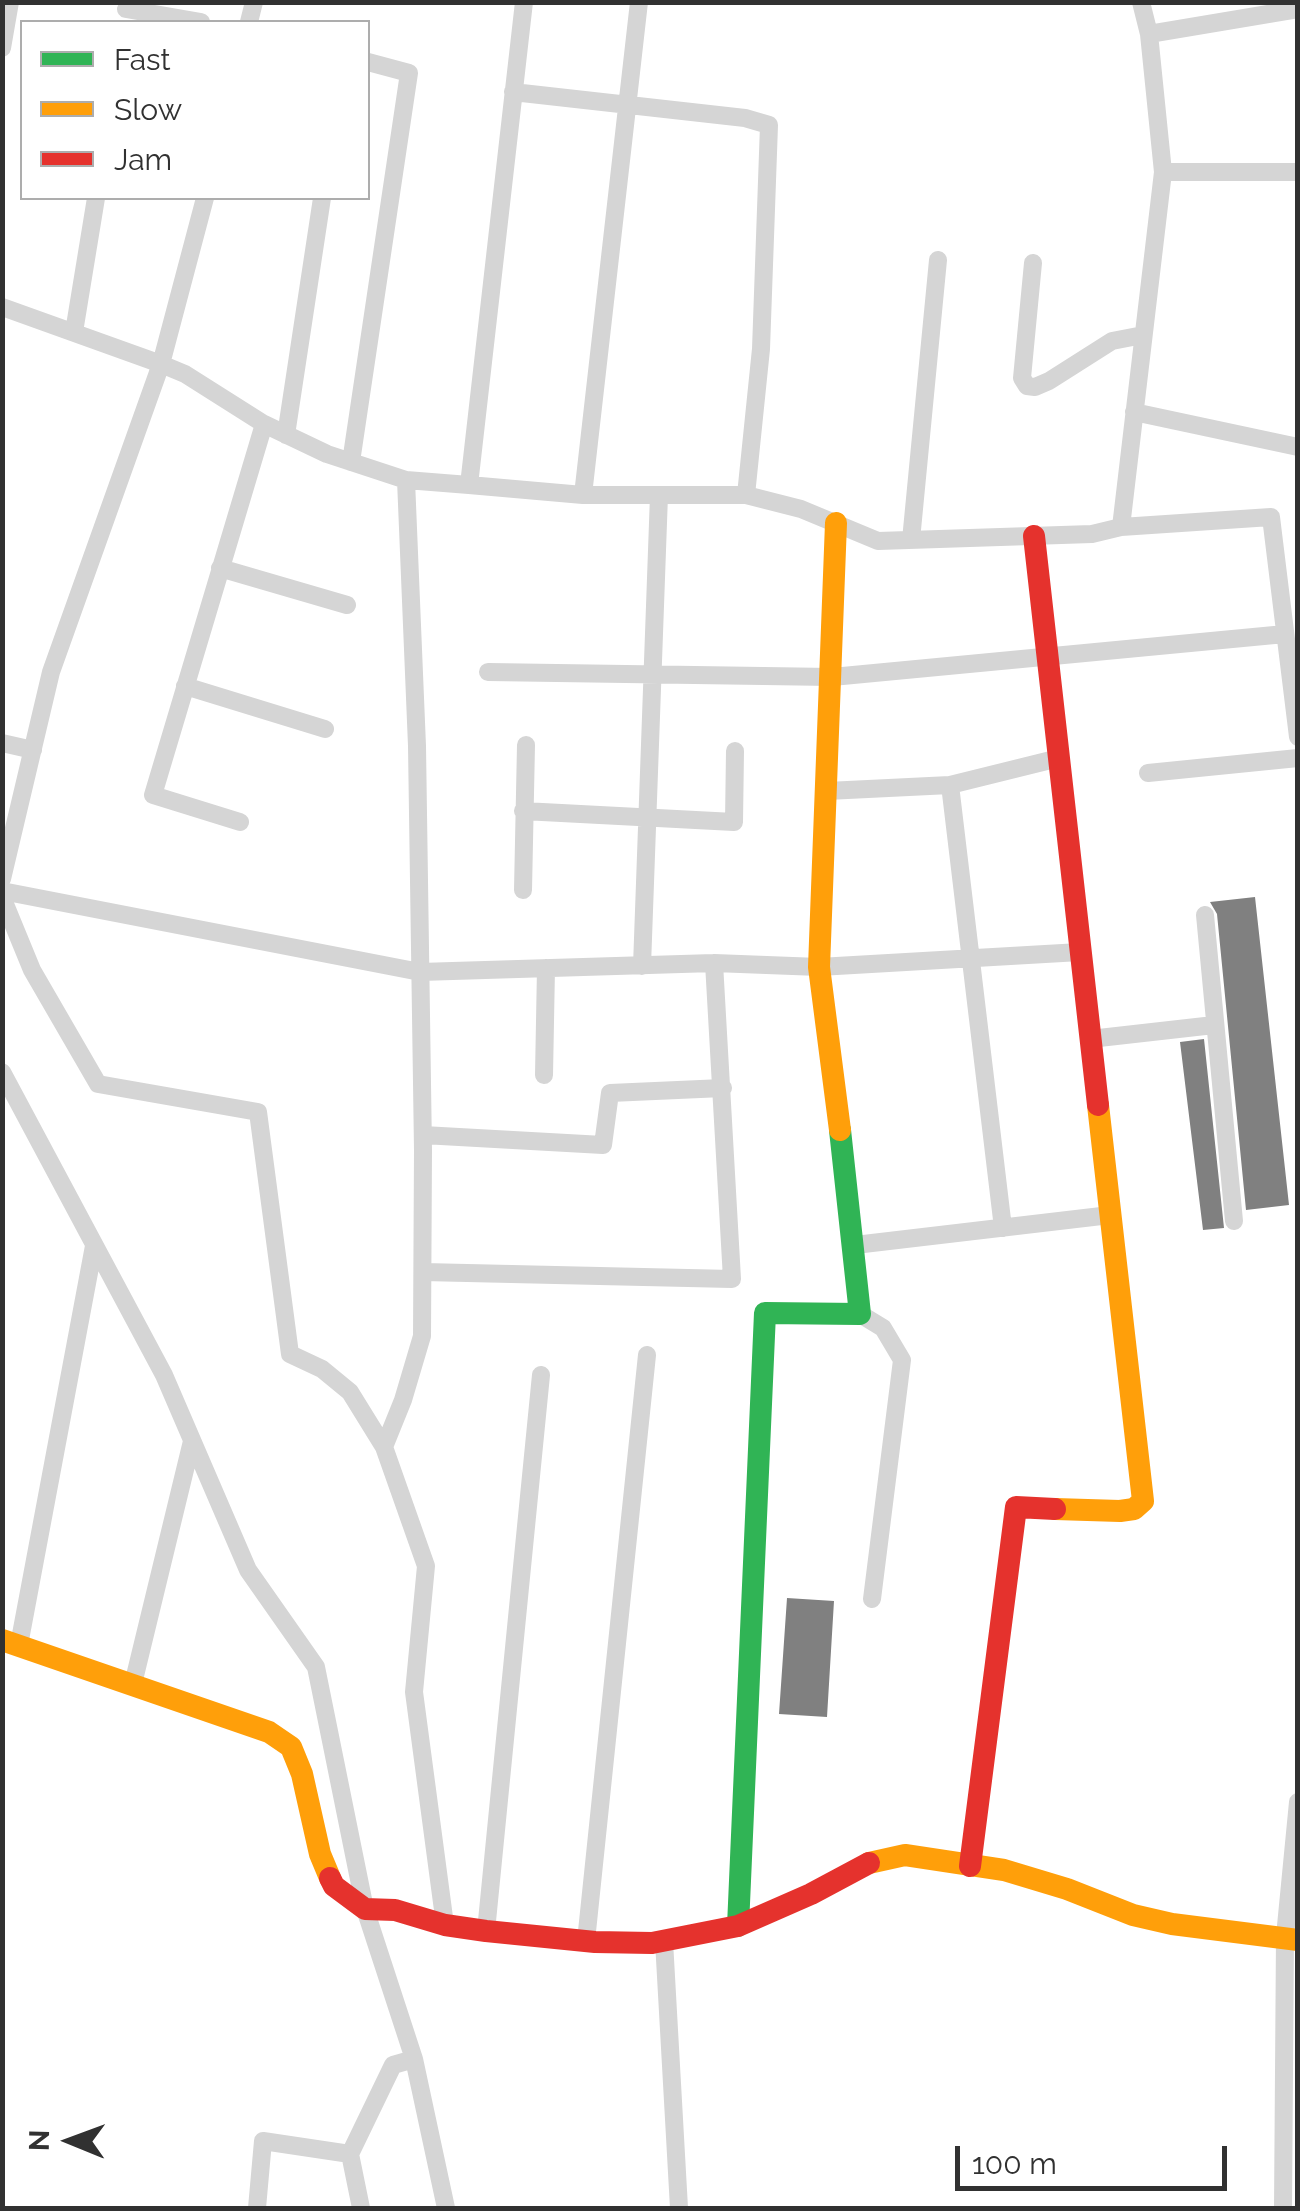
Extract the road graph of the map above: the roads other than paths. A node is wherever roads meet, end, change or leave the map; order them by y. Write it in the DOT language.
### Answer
graph roads {
  1 [pos="10,2"];
  2 [pos="524,2"];
  3 [pos="640,2"];
  4 [pos="1141,2"];
  5 [pos="1298,9"];
  6 [pos="125,11"];
  7 [pos="187,20"];
  8 [pos="1149,34"];
  9 [pos="2,48"];
  10 [pos="370,63"];
  11 [pos="513,92"];
  12 [pos="629,105"];
  13 [pos="1162,172"];
  14 [pos="1298,172"];
  15 [pos="96,200"];
  16 [pos="205,200"];
  17 [pos="322,200"];
  18 [pos="938,260"];
  19 [pos="1033,263"];
  20 [pos="6,308"];
  21 [pos="2,329"];
  22 [pos="74,332"];
  23 [pos="1143,335"];
  24 [pos="161,364"];
  25 [pos="1134,412"];
  26 [pos="264,424"];
  27 [pos="286,435"];
  28 [pos="1298,447"];
  29 [pos="351,462"];
  30 [pos="406,480"];
  31 [pos="469,485"];
  32 [pos="583,495"];
  33 [pos="659,495"];
  34 [pos="746,495"];
  35 [pos="836,523"];
  36 [pos="1121,527"];
  37 [pos="1034,536"];
  38 [pos="912,540"];
  39 [pos="220,568"];
  40 [pos="347,605"];
  41 [pos="1285,634"];
  42 [pos="1047,656"];
  43 [pos="488,672"];
  44 [pos="653,673"];
  45 [pos="832,677"];
  46 [pos="185,686"];
  47 [pos="325,729"];
  48 [pos="1298,737"];
  49 [pos="2,743"];
  50 [pos="526,745"];
  51 [pos="33,750"];
  52 [pos="735,751"];
  53 [pos="1058,758"];
  54 [pos="1298,758"];
  55 [pos="1148,773"];
  56 [pos="950,785"];
  57 [pos="827,791"];
  58 [pos="523,811"];
  59 [pos="647,817"];
  60 [pos="240,822"];
  61 [pos="2,879"];
  62 [pos="523,890"];
  63 [pos="2,894"];
  64 [pos="1205,915"];
  65 [pos="1080,952"];
  66 [pos="969,958"];
  67 [pos="714,963"];
  68 [pos="642,966"];
  69 [pos="819,966"];
  70 [pos="546,968"];
  71 [pos="420,972"];
  72 [pos="1214,1024"];
  73 [pos="1090,1040"];
  74 [pos="2,1072"];
  75 [pos="544,1075"];
  76 [pos="724,1088"];
  77 [pos="423,1134"];
  78 [pos="1110,1215"];
  79 [pos="1234,1221"];
  80 [pos="1003,1228"];
  81 [pos="855,1245"];
  82 [pos="94,1246"];
  83 [pos="423,1272"];
  84 [pos="860,1314"];
  85 [pos="648,1355"];
  86 [pos="540,1375"];
  87 [pos="192,1441"];
  88 [pos="384,1447"];
  89 [pos="872,1599"];
  90 [pos="11,1643"];
  91 [pos="133,1684"];
  92 [pos="1298,1802"];
  93 [pos="970,1866"];
  94 [pos="365,1909"];
  95 [pos="446,1925"];
  96 [pos="738,1926"];
  97 [pos="486,1931"];
  98 [pos="1292,1938"];
  99 [pos="586,1941"];
  100 [pos="664,1941"];
  101 [pos="414,2058"];
  102 [pos="350,2154"];
  103 [pos="256,2208"];
  104 [pos="361,2208"];
  105 [pos="446,2208"];
  106 [pos="679,2208"];
  107 [pos="1283,2208"];
  1 -- 9 [label="street"];
  2 -- 11 [label="street"];
  3 -- 12 [label="street"];
  4 -- 8 [label="street"];
  5 -- 8 [label="street"];
  6 -- 7 [label="street"];
  8 -- 13 [label="street"];
  10 -- 29 [label="street"];
  11 -- 12 [label="street"];
  11 -- 31 [label="street"];
  12 -- 32 [label="street"];
  12 -- 34 [label="street"];
  13 -- 14 [label="street"];
  13 -- 23 [label="street"];
  15 -- 22 [label="street"];
  16 -- 24 [label="street"];
  17 -- 27 [label="street"];
  18 -- 38 [label="street"];
  19 -- 23 [label="street"];
  20 -- 21 [label="street"];
  20 -- 22 [label="street"];
  22 -- 24 [label="street"];
  23 -- 25 [label="street"];
  24 -- 26 [label="street"];
  24 -- 51 [label="street"];
  25 -- 28 [label="street"];
  25 -- 36 [label="street"];
  26 -- 27 [label="street"];
  26 -- 39 [label="street"];
  27 -- 29 [label="street"];
  29 -- 30 [label="street"];
  30 -- 31 [label="street"];
  30 -- 71 [label="street"];
  31 -- 32 [label="street"];
  32 -- 33 [label="street"];
  33 -- 34 [label="street"];
  33 -- 44 [label="street"];
  34 -- 35 [label="street"];
  35 -- 38 [label="street"];
  35 -- 45 [label="street"];
  36 -- 37 [label="street"];
  36 -- 41 [label="street"];
  37 -- 38 [label="street"];
  37 -- 42 [label="street"];
  39 -- 40 [label="street"];
  39 -- 46 [label="street"];
  41 -- 42 [label="street"];
  41 -- 48 [label="street"];
  42 -- 45 [label="street"];
  42 -- 53 [label="street"];
  43 -- 44 [label="street"];
  44 -- 45 [label="street"];
  44 -- 59 [label="street"];
  45 -- 57 [label="street"];
  46 -- 47 [label="street"];
  46 -- 60 [label="street"];
  49 -- 51 [label="street"];
  50 -- 58 [label="street"];
  51 -- 61 [label="street"];
  52 -- 59 [label="street"];
  53 -- 56 [label="street"];
  53 -- 65 [label="street"];
  54 -- 55 [label="street"];
  56 -- 57 [label="street"];
  56 -- 66 [label="street"];
  57 -- 69 [label="street"];
  58 -- 59 [label="street"];
  58 -- 62 [label="street"];
  59 -- 68 [label="street"];
  63 -- 71 [label="street"];
  63 -- 88 [label="street"];
  64 -- 72 [label="street"];
  65 -- 66 [label="street"];
  65 -- 73 [label="street"];
  66 -- 69 [label="street"];
  66 -- 80 [label="street"];
  67 -- 68 [label="street"];
  67 -- 69 [label="street"];
  67 -- 76 [label="street"];
  68 -- 70 [label="street"];
  69 -- 81 [label="street"];
  70 -- 71 [label="street"];
  70 -- 75 [label="street"];
  71 -- 77 [label="street"];
  72 -- 73 [label="street"];
  72 -- 79 [label="street"];
  73 -- 78 [label="street"];
  74 -- 82 [label="street"];
  76 -- 77 [label="street"];
  76 -- 83 [label="street"];
  77 -- 83 [label="street"];
  78 -- 80 [label="street"];
  78 -- 93 [label="street"];
  80 -- 81 [label="street"];
  81 -- 84 [label="street"];
  82 -- 87 [label="street"];
  82 -- 90 [label="street"];
  83 -- 88 [label="street"];
  84 -- 89 [label="street"];
  84 -- 96 [label="street"];
  85 -- 99 [label="street"];
  86 -- 97 [label="street"];
  87 -- 91 [label="street"];
  87 -- 94 [label="street"];
  88 -- 95 [label="street"];
  90 -- 91 [label="street"];
  91 -- 94 [label="street"];
  92 -- 98 [label="street"];
  93 -- 96 [label="street"];
  93 -- 98 [label="street"];
  94 -- 95 [label="street"];
  94 -- 101 [label="street"];
  95 -- 97 [label="street"];
  96 -- 100 [label="street"];
  97 -- 99 [label="street"];
  98 -- 107 [label="street"];
  99 -- 100 [label="street"];
  100 -- 106 [label="street"];
  101 -- 102 [label="street"];
  101 -- 105 [label="street"];
  102 -- 103 [label="street"];
  102 -- 104 [label="street"];
}
